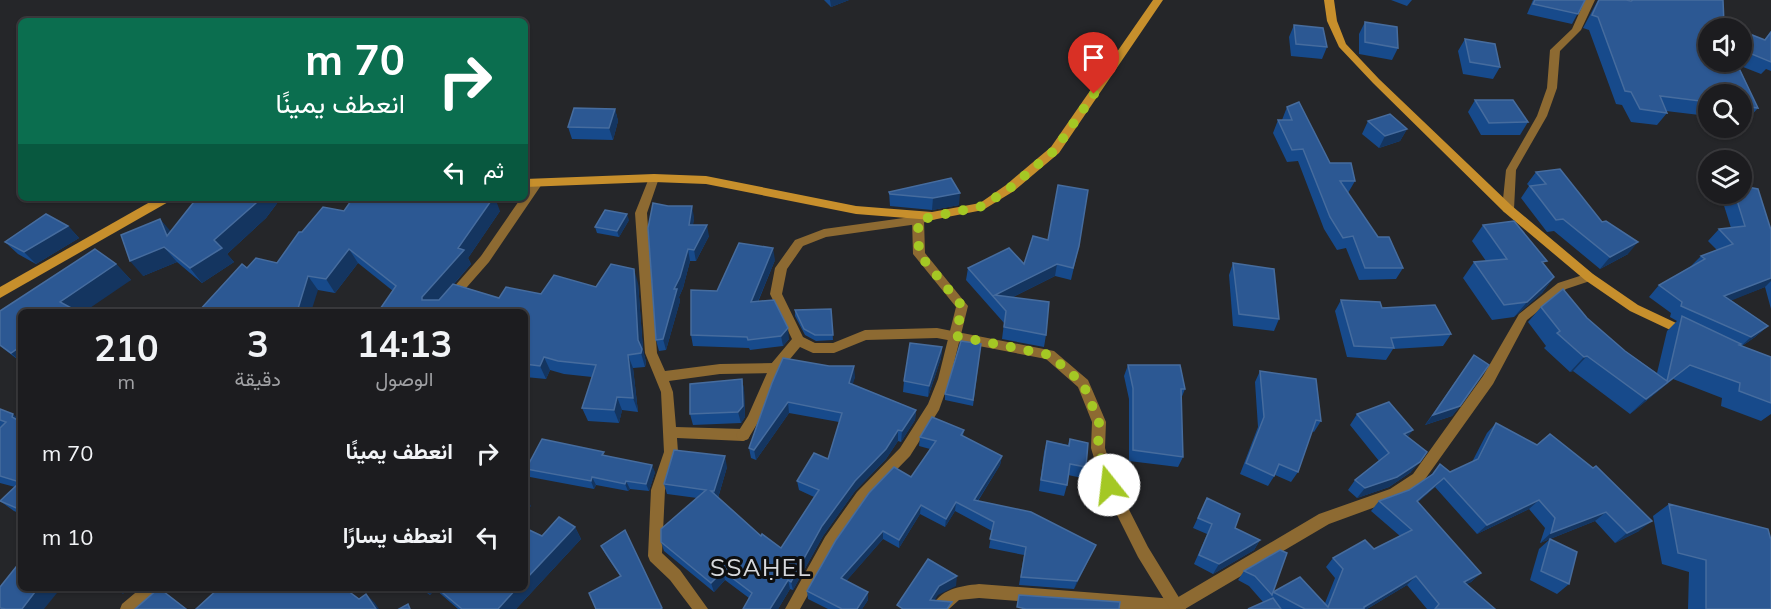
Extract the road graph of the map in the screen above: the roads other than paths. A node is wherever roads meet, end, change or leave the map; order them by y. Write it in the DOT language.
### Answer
graph roads {
  1 [pos="1158,0"];
  2 [pos="1329,0"];
  3 [pos="1591,0"];
  4 [pos="1603,4"];
  5 [pos="654,178"];
  6 [pos="531,183"];
  7 [pos="161,201"];
  8 [pos="520,201"];
  9 [pos="1508,209"];
  10 [pos="932,216"];
  11 [pos="918,220"];
  12 [pos="1589,277"];
  13 [pos="0,293"];
  14 [pos="441,309"];
  15 [pos="956,336"];
  16 [pos="1697,338"];
  17 [pos="799,340"];
  18 [pos="775,368"];
  19 [pos="661,377"];
  20 [pos="671,432"];
  21 [pos="148,591"];
  22 [pos="1178,607"];
  23 [pos="127,609"];
  24 [pos="701,609"];
  25 [pos="792,609"];
  26 [pos="938,609"];
  1 -- 10 [label="main road"];
  2 -- 9 [label="main road"];
  3 -- 4 [label="street"];
  3 -- 9 [label="street"];
  5 -- 6 [label="main road"];
  5 -- 10 [label="main road"];
  5 -- 19 [label="street"];
  7 -- 13 [label="main road"];
  8 -- 14 [label="street"];
  9 -- 12 [label="main road"];
  10 -- 11 [label="street"];
  11 -- 15 [label="street"];
  11 -- 17 [label="street"];
  12 -- 16 [label="main road"];
  12 -- 22 [label="street"];
  15 -- 17 [label="street"];
  15 -- 22 [label="street"];
  15 -- 25 [label="street"];
  17 -- 18 [label="street"];
  18 -- 19 [label="street"];
  18 -- 20 [label="street"];
  19 -- 20 [label="street"];
  20 -- 24 [label="street"];
  21 -- 23 [label="street"];
  22 -- 26 [label="street"];
}
